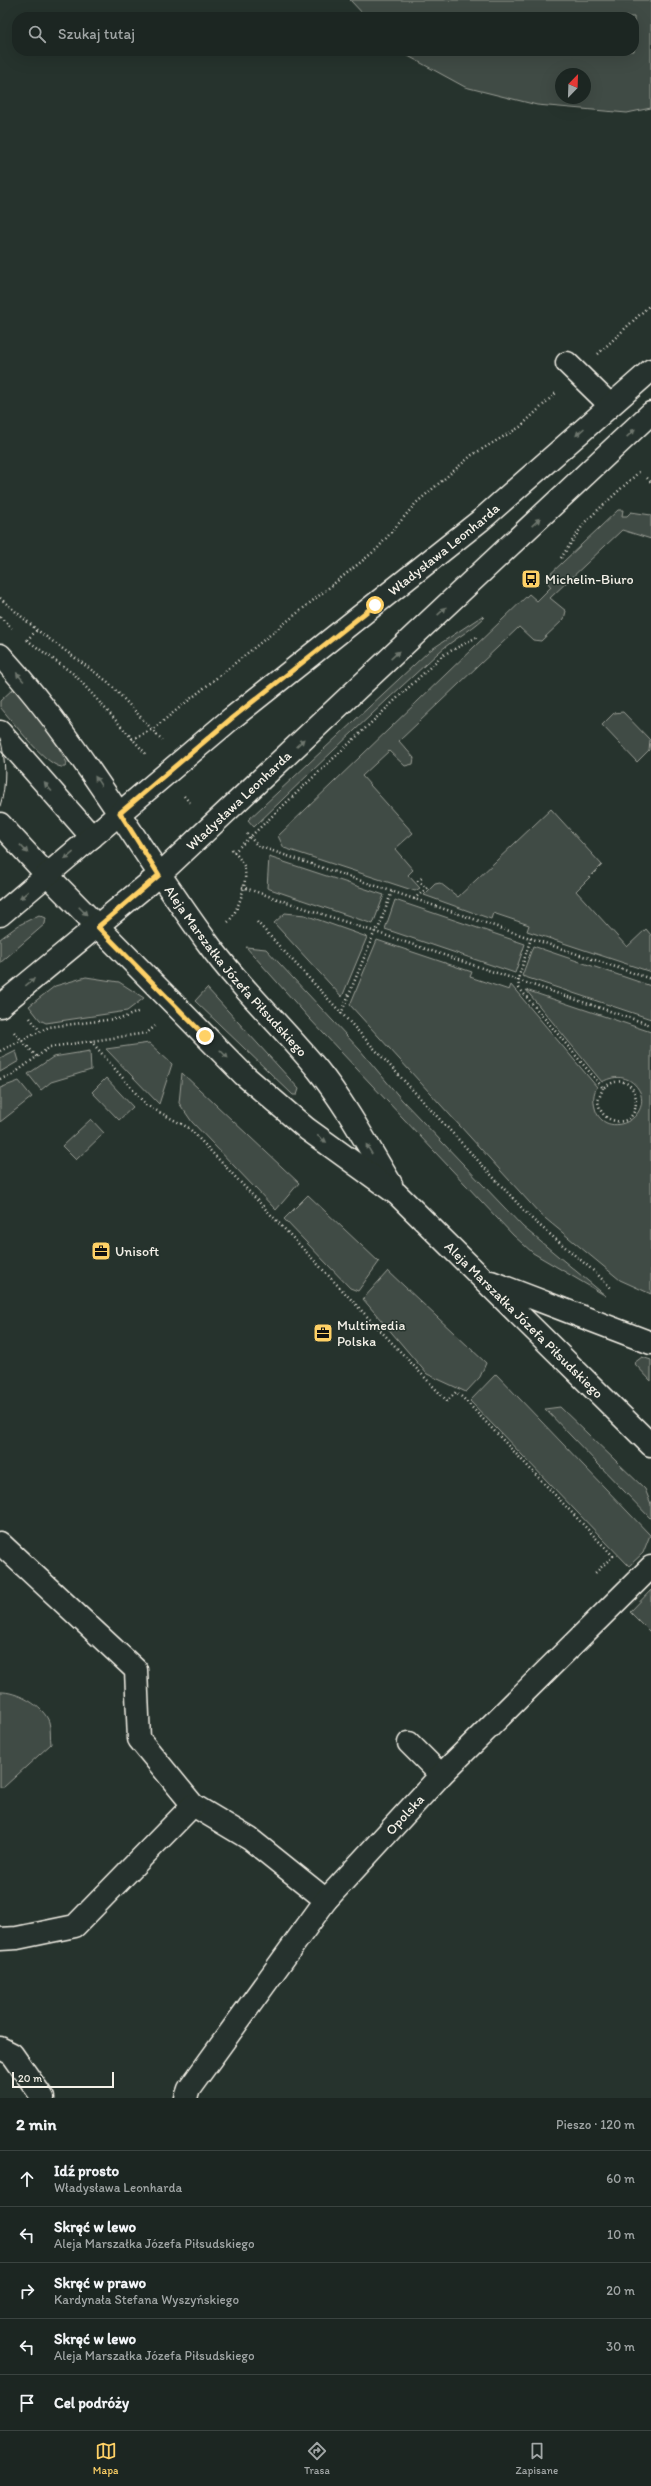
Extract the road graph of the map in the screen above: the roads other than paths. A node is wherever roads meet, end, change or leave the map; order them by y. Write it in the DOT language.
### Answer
graph roads {
  1 [pos="567,363"];
  2 [pos="651,370"];
  3 [pos="610,405"];
  4 [pos="651,413"];
  5 [pos="0,654"];
  6 [pos="0,732"];
  7 [pos="120,813"];
  8 [pos="0,824"];
  9 [pos="92,837"];
  10 [pos="47,875"];
  11 [pos="159,875"];
  12 [pos="0,915"];
  13 [pos="98,927"];
  14 [pos="0,1006"];
  15 [pos="397,1194"];
  16 [pos="482,1278"];
  17 [pos="651,1343"];
  18 [pos="651,1445"];
  19 [pos="0,1543"];
  20 [pos="651,1567"];
  21 [pos="409,1743"];
  22 [pos="441,1775"];
  23 [pos="193,1805"];
  24 [pos="326,1900"];
  25 [pos="0,1939"];
  26 [pos="0,2048"];
  27 [pos="185,2095"];
  28 [pos="43,2098"];
  1 -- 3 [label="street"];
  2 -- 3 [label="street, Władysława Leonharda"];
  3 -- 7 [label="street, Władysława Leonharda, one-way"];
  11 -- 4 [label="street, Władysława Leonharda, one-way"];
  7 -- 5 [label="street, Aleja Marszałka Józefa Piłsudskiego, one-way"];
  9 -- 6 [label="street, one-way"];
  7 -- 9 [label="street, Władysława Leonharda"];
  7 -- 11 [label="street, Aleja Marszałka Józefa Piłsudskiego"];
  8 -- 10 [label="street, Aleja Marszałka Józefa Piłsudskiego, one-way"];
  9 -- 10 [label="street, Władysława Leonharda, one-way"];
  10 -- 12 [label="street, Władysława Leonharda, one-way"];
  10 -- 13 [label="street, Aleja Marszałka Józefa Piłsudskiego, one-way"];
  11 -- 13 [label="street, Władysława Leonharda"];
  15 -- 11 [label="street, Aleja Marszałka Józefa Piłsudskiego, one-way"];
  14 -- 13 [label="street, Władysława Leonharda, one-way"];
  13 -- 15 [label="street, Aleja Marszałka Józefa Piłsudskiego, one-way"];
  15 -- 16 [label="street, Aleja Marszałka Józefa Piłsudskiego"];
  16 -- 17 [label="street"];
  16 -- 18 [label="street, Aleja Marszałka Józefa Piłsudskiego"];
  19 -- 23 [label="street"];
  20 -- 22 [label="street, Opolska"];
  21 -- 22 [label="street"];
  22 -- 24 [label="street, Opolska"];
  23 -- 24 [label="street"];
  23 -- 25 [label="street"];
  24 -- 27 [label="street, Opolska"];
  26 -- 28 [label="street"];
}
